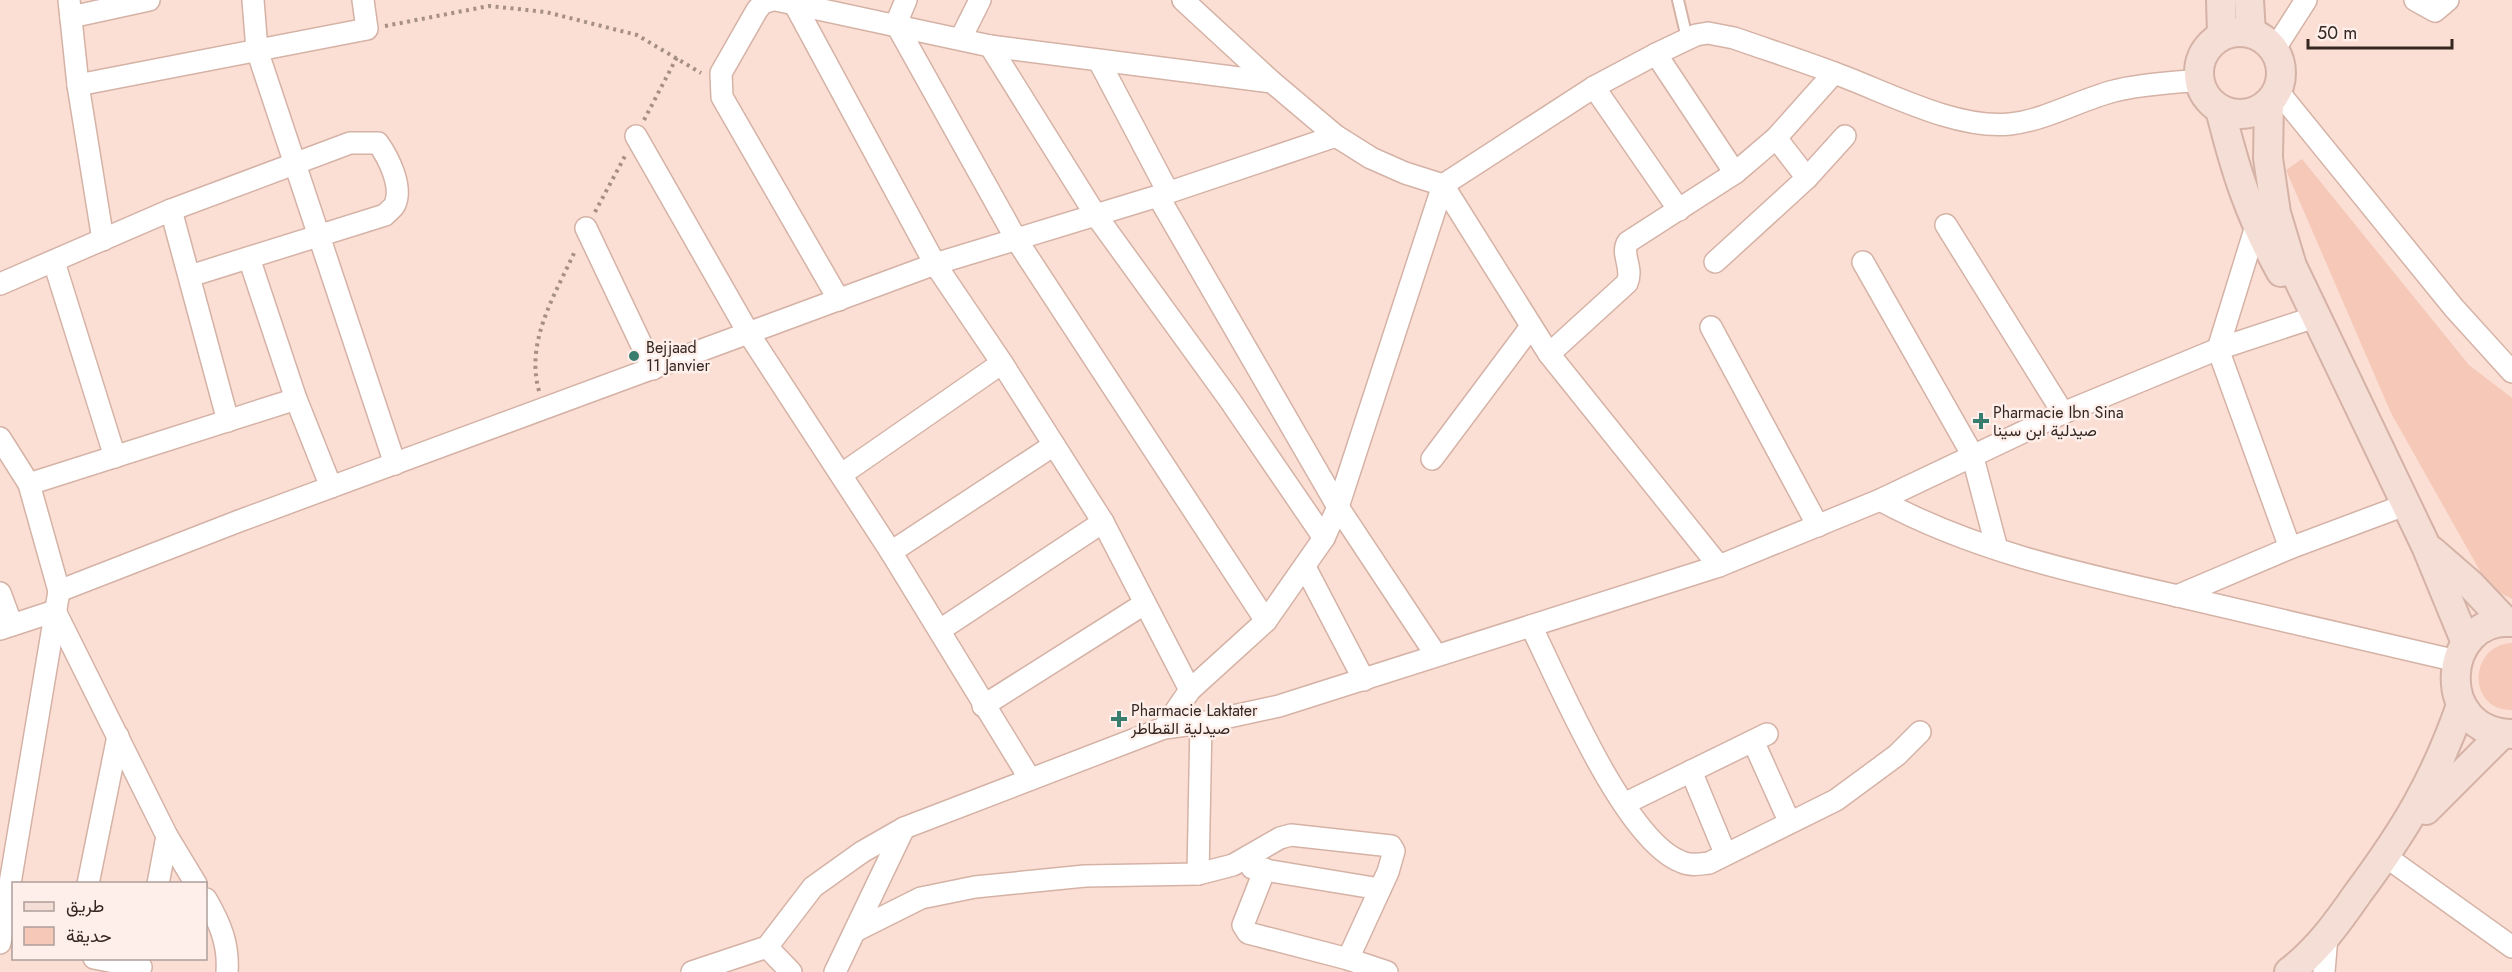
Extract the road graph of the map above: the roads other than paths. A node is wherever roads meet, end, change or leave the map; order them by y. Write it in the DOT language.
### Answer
graph roads {
  1 [pos="148,0"];
  2 [pos="253,0"];
  3 [pos="363,0"];
  4 [pos="906,0"];
  5 [pos="980,0"];
  6 [pos="1183,0"];
  7 [pos="1678,0"];
  8 [pos="2222,0"];
  9 [pos="2249,0"];
  10 [pos="2306,0"];
  11 [pos="2415,0"];
  12 [pos="2448,0"];
  13 [pos="784,1"];
  14 [pos="70,9"];
  15 [pos="896,24"];
  16 [pos="2222,35"];
  17 [pos="961,38"];
  18 [pos="1687,38"];
  19 [pos="2262,41"];
  20 [pos="990,46"];
  21 [pos="258,50"];
  22 [pos="1656,54"];
  23 [pos="1099,61"];
  24 [pos="1834,73"];
  25 [pos="2199,80"];
  26 [pos="1272,82"];
  27 [pos="78,85"];
  28 [pos="1594,87"];
  29 [pos="2273,96"];
  30 [pos="2220,109"];
  31 [pos="636,136"];
  32 [pos="1336,136"];
  33 [pos="1845,136"];
  34 [pos="1776,138"];
  35 [pos="295,164"];
  36 [pos="1735,173"];
  37 [pos="1808,178"];
  38 [pos="1443,185"];
  39 [pos="1163,194"];
  40 [pos="171,210"];
  41 [pos="1678,210"];
  42 [pos="1095,214"];
  43 [pos="1946,225"];
  44 [pos="2256,226"];
  45 [pos="586,228"];
  46 [pos="319,236"];
  47 [pos="1016,239"];
  48 [pos="104,240"];
  49 [pos="249,258"];
  50 [pos="54,262"];
  51 [pos="1715,262"];
  52 [pos="1863,262"];
  53 [pos="935,264"];
  54 [pos="190,276"];
  55 [pos="0,284"];
  56 [pos="839,300"];
  57 [pos="2314,317"];
  58 [pos="1711,327"];
  59 [pos="1530,328"];
  60 [pos="749,334"];
  61 [pos="2217,349"];
  62 [pos="1549,354"];
  63 [pos="1002,363"];
  64 [pos="654,369"];
  65 [pos="2512,372"];
  66 [pos="296,399"];
  67 [pos="2063,413"];
  68 [pos="228,421"];
  69 [pos="0,438"];
  70 [pos="1054,445"];
  71 [pos="1972,454"];
  72 [pos="115,457"];
  73 [pos="1432,459"];
  74 [pos="395,464"];
  75 [pos="842,474"];
  76 [pos="29,483"];
  77 [pos="331,487"];
  78 [pos="1880,500"];
  79 [pos="2405,505"];
  80 [pos="1338,507"];
  81 [pos="1103,522"];
  82 [pos="1818,526"];
  83 [pos="1324,538"];
  84 [pos="2426,546"];
  85 [pos="2290,548"];
  86 [pos="1997,549"];
  87 [pos="891,552"];
  88 [pos="1719,566"];
  89 [pos="1305,567"];
  90 [pos="0,593"];
  91 [pos="2177,596"];
  92 [pos="57,601"];
  93 [pos="1144,604"];
  94 [pos="1266,621"];
  95 [pos="2509,622"];
  96 [pos="1531,626"];
  97 [pos="6,627"];
  98 [pos="940,630"];
  99 [pos="2462,652"];
  100 [pos="1436,655"];
  101 [pos="1364,680"];
  102 [pos="1190,690"];
  103 [pos="2461,705"];
  104 [pos="984,706"];
  105 [pos="1201,723"];
  106 [pos="1164,729"];
  107 [pos="1920,732"];
  108 [pos="2507,734"];
  109 [pos="118,736"];
  110 [pos="1691,771"];
  111 [pos="1029,779"];
  112 [pos="1624,804"];
  113 [pos="1789,821"];
  114 [pos="904,828"];
  115 [pos="167,836"];
  116 [pos="2392,847"];
  117 [pos="1725,853"];
  118 [pos="1233,865"];
  119 [pos="1265,869"];
  120 [pos="1198,874"];
  121 [pos="88,882"];
  122 [pos="158,882"];
  123 [pos="195,882"];
  124 [pos="1380,890"];
  125 [pos="207,901"];
  126 [pos="855,931"];
  127 [pos="2327,936"];
  128 [pos="0,942"];
  129 [pos="767,947"];
  130 [pos="2512,947"];
  131 [pos="1348,959"];
  132 [pos="106,960"];
  133 [pos="141,966"];
  134 [pos="227,972"];
  135 [pos="692,972"];
  136 [pos="790,972"];
  137 [pos="835,972"];
  138 [pos="1387,972"];
  139 [pos="2289,972"];
  140 [pos="2324,972"];
  1 -- 14 [label="street"];
  2 -- 21 [label="street"];
  3 -- 21 [label="street"];
  4 -- 15 [label="street"];
  5 -- 17 [label="street"];
  6 -- 26 [label="street"];
  7 -- 18 [label="lane"];
  8 -- 16 [label="main road"];
  9 -- 19 [label="main road"];
  10 -- 19 [label="street"];
  11 -- 12 [label="street"];
  13 -- 15 [label="street"];
  13 -- 53 [label="street"];
  13 -- 56 [label="street"];
  14 -- 27 [label="street"];
  15 -- 17 [label="street"];
  15 -- 47 [label="street"];
  16 -- 19 [label="main road"];
  16 -- 25 [label="main road"];
  17 -- 20 [label="street"];
  18 -- 22 [label="street"];
  18 -- 24 [label="street"];
  19 -- 29 [label="main road"];
  20 -- 23 [label="street"];
  20 -- 42 [label="street"];
  21 -- 27 [label="street"];
  21 -- 35 [label="street"];
  22 -- 28 [label="street"];
  22 -- 36 [label="street"];
  23 -- 26 [label="street"];
  23 -- 39 [label="street"];
  24 -- 25 [label="street"];
  24 -- 34 [label="street"];
  25 -- 30 [label="main road"];
  26 -- 32 [label="street"];
  27 -- 48 [label="street"];
  28 -- 38 [label="street"];
  28 -- 41 [label="street"];
  29 -- 30 [label="main road"];
  29 -- 57 [label="main road"];
  29 -- 65 [label="street"];
  30 -- 44 [label="main road"];
  31 -- 60 [label="street"];
  32 -- 38 [label="street"];
  32 -- 39 [label="street"];
  33 -- 37 [label="street"];
  34 -- 36 [label="street"];
  34 -- 37 [label="street"];
  35 -- 40 [label="street"];
  35 -- 46 [label="street"];
  35 -- 46 [label="street"];
  36 -- 41 [label="street"];
  37 -- 51 [label="street"];
  38 -- 59 [label="street"];
  38 -- 80 [label="street"];
  39 -- 42 [label="street"];
  39 -- 80 [label="street"];
  40 -- 48 [label="street"];
  40 -- 54 [label="street"];
  41 -- 62 [label="street"];
  42 -- 47 [label="street"];
  42 -- 83 [label="street"];
  43 -- 67 [label="street"];
  44 -- 57 [label="main road"];
  44 -- 61 [label="street"];
  45 -- 64 [label="street"];
  46 -- 49 [label="street"];
  46 -- 74 [label="street"];
  47 -- 53 [label="street"];
  47 -- 94 [label="street"];
  48 -- 50 [label="street"];
  49 -- 54 [label="street"];
  49 -- 66 [label="street"];
  50 -- 55 [label="street"];
  50 -- 72 [label="street"];
  52 -- 71 [label="street"];
  53 -- 56 [label="street"];
  53 -- 63 [label="street"];
  54 -- 68 [label="street"];
  56 -- 60 [label="street"];
  57 -- 61 [label="street"];
  57 -- 79 [label="main road"];
  58 -- 82 [label="street"];
  59 -- 62 [label="street"];
  59 -- 73 [label="street"];
  60 -- 64 [label="street"];
  60 -- 75 [label="street"];
  61 -- 67 [label="street"];
  61 -- 85 [label="street"];
  62 -- 88 [label="street"];
  63 -- 70 [label="street"];
  63 -- 75 [label="street"];
  64 -- 74 [label="street"];
  66 -- 68 [label="street"];
  66 -- 77 [label="street"];
  67 -- 71 [label="street"];
  68 -- 72 [label="street"];
  69 -- 76 [label="street"];
  70 -- 81 [label="street"];
  70 -- 87 [label="street"];
  71 -- 78 [label="street"];
  71 -- 86 [label="street"];
  72 -- 76 [label="street"];
  74 -- 77 [label="street"];
  75 -- 87 [label="street"];
  76 -- 92 [label="street"];
  77 -- 92 [label="street"];
  78 -- 82 [label="street"];
  78 -- 86 [label="street"];
  79 -- 84 [label="main road"];
  79 -- 85 [label="street"];
  80 -- 83 [label="street"];
  80 -- 100 [label="street"];
  81 -- 93 [label="street"];
  81 -- 98 [label="street"];
  82 -- 88 [label="street"];
  83 -- 89 [label="street"];
  84 -- 95 [label="main road"];
  84 -- 99 [label="main road"];
  85 -- 91 [label="street"];
  86 -- 91 [label="street"];
  87 -- 98 [label="street"];
  88 -- 96 [label="street"];
  89 -- 94 [label="street"];
  89 -- 101 [label="street"];
  90 -- 97 [label="street"];
  91 -- 99 [label="street"];
  92 -- 97 [label="street"];
  92 -- 109 [label="street"];
  92 -- 128 [label="street"];
  93 -- 102 [label="street"];
  93 -- 104 [label="street"];
  94 -- 102 [label="street"];
  95 -- 99 [label="main road"];
  96 -- 100 [label="street"];
  96 -- 112 [label="street"];
  98 -- 104 [label="street"];
  99 -- 103 [label="main road"];
  100 -- 101 [label="street"];
  101 -- 105 [label="street"];
  102 -- 106 [label="street"];
  103 -- 108 [label="main road"];
  103 -- 116 [label="main road"];
  104 -- 111 [label="street"];
  105 -- 106 [label="street"];
  105 -- 120 [label="street"];
  106 -- 111 [label="street"];
  107 -- 113 [label="street"];
  108 -- 116 [label="main road"];
  109 -- 115 [label="street"];
  109 -- 121 [label="street"];
  110 -- 112 [label="street"];
  110 -- 113 [label="street"];
  110 -- 117 [label="street"];
  111 -- 114 [label="street"];
  112 -- 117 [label="street"];
  113 -- 117 [label="street"];
  114 -- 126 [label="street"];
  114 -- 129 [label="street"];
  115 -- 122 [label="street"];
  115 -- 123 [label="street"];
  116 -- 127 [label="main road"];
  116 -- 130 [label="street"];
  118 -- 119 [label="street"];
  118 -- 120 [label="street"];
  118 -- 124 [label="street"];
  119 -- 124 [label="street"];
  119 -- 131 [label="street"];
  120 -- 126 [label="street"];
  124 -- 131 [label="street"];
  125 -- 134 [label="street"];
  126 -- 137 [label="street"];
  127 -- 139 [label="main road"];
  127 -- 140 [label="street"];
  129 -- 135 [label="street"];
  129 -- 136 [label="street"];
  131 -- 138 [label="street"];
  132 -- 133 [label="street"];
}
